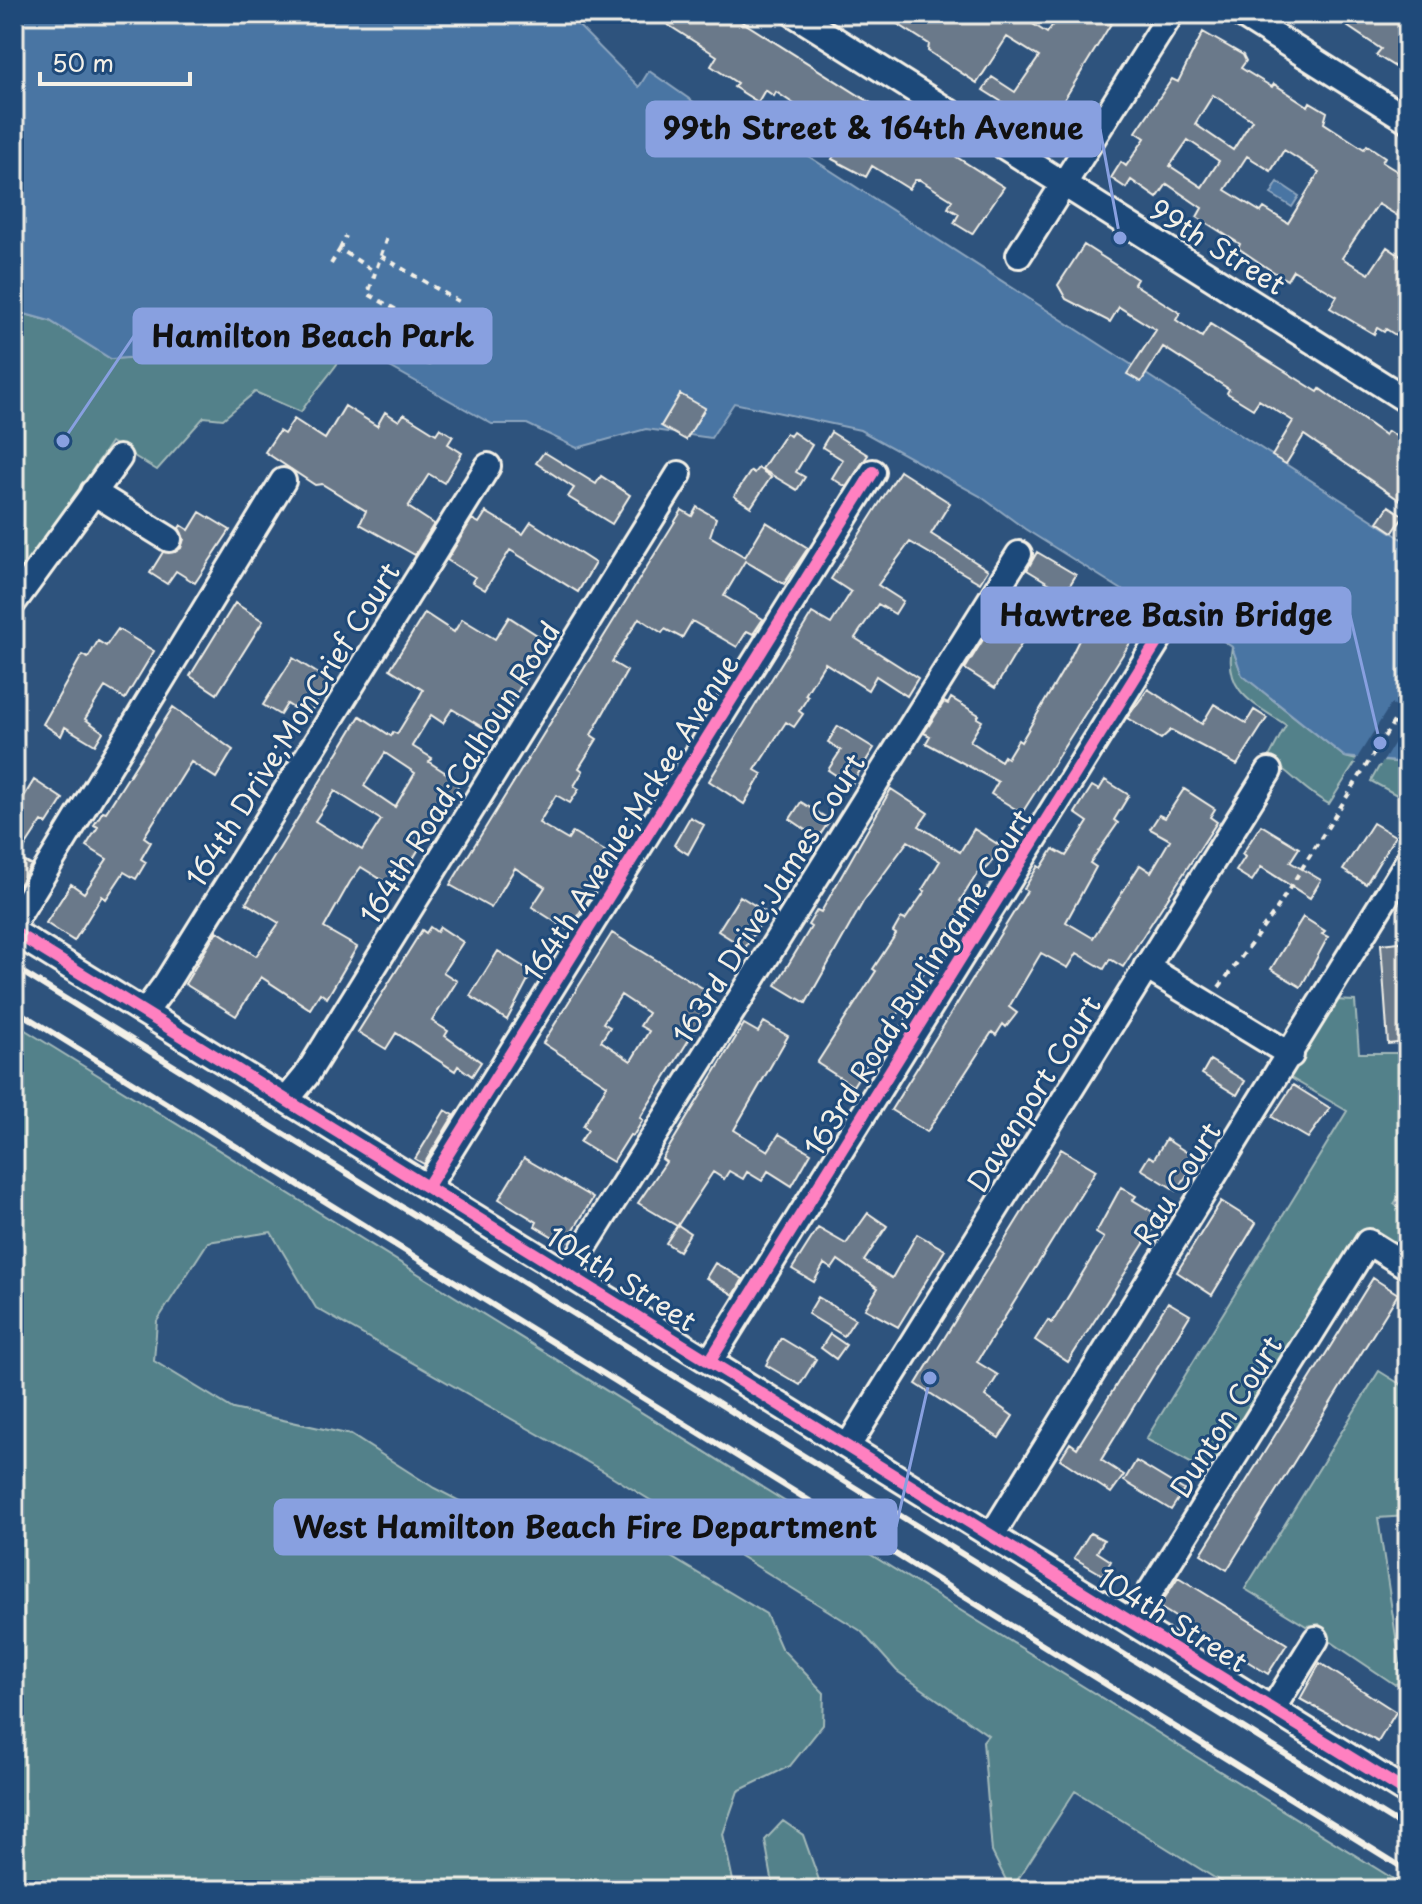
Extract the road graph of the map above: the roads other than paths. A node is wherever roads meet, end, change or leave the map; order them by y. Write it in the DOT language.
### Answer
graph roads {
  1 [pos="794,14"];
  2 [pos="1171,14"];
  3 [pos="1240,14"];
  4 [pos="1408,120"];
  5 [pos="1064,184"];
  6 [pos="1019,255"];
  7 [pos="1408,401"];
  8 [pos="119,458"];
  9 [pos="488,466"];
  10 [pos="873,472"];
  11 [pos="679,474"];
  12 [pos="283,481"];
  13 [pos="93,492"];
  14 [pos="169,539"];
  15 [pos="1019,554"];
  16 [pos="14,602"];
  17 [pos="1165,629"];
  18 [pos="1269,771"];
  19 [pos="1408,861"];
  20 [pos="14,922"];
  21 [pos="14,932"];
  22 [pos="1146,967"];
  23 [pos="145,1012"];
  24 [pos="1291,1055"];
  25 [pos="288,1098"];
  26 [pos="428,1186"];
  27 [pos="1408,1267"];
  28 [pos="568,1273"];
  29 [pos="710,1361"];
  30 [pos="848,1446"];
  31 [pos="992,1535"];
  32 [pos="1132,1621"];
  33 [pos="1316,1639"];
  34 [pos="1273,1708"];
  35 [pos="1408,1793"];
  1 -- 5 [label="street, 99th Street"];
  2 -- 5 [label="street"];
  3 -- 4 [label="street"];
  5 -- 6 [label="street"];
  5 -- 7 [label="street, 99th Street"];
  8 -- 13 [label="street"];
  9 -- 23 [label="street, 164th Drive;MonCrief Court"];
  10 -- 26 [label="street, 164th Avenue;Mckee Avenue"];
  11 -- 25 [label="street, 164th Road;Calhoun Road"];
  12 -- 20 [label="street"];
  13 -- 14 [label="street"];
  13 -- 16 [label="street"];
  15 -- 28 [label="street, 163rd Drive;James Court"];
  17 -- 29 [label="street, 163rd Road;Burlingame Court"];
  18 -- 22 [label="street, Davenport Court"];
  19 -- 24 [label="street, Rau Court"];
  21 -- 23 [label="street, 104th Street"];
  22 -- 24 [label="street"];
  22 -- 30 [label="street, Davenport Court"];
  23 -- 25 [label="street, 104th Street"];
  24 -- 31 [label="street, Rau Court"];
  25 -- 26 [label="street, 104th Street"];
  26 -- 28 [label="street, 104th Street"];
  27 -- 32 [label="street, Dunton Court"];
  28 -- 29 [label="street, 104th Street"];
  29 -- 30 [label="street, 104th Street"];
  30 -- 31 [label="street, 104th Street"];
  31 -- 32 [label="street, 104th Street"];
  32 -- 34 [label="street, 104th Street"];
  33 -- 34 [label="street"];
  34 -- 35 [label="street, 104th Street"];
}
